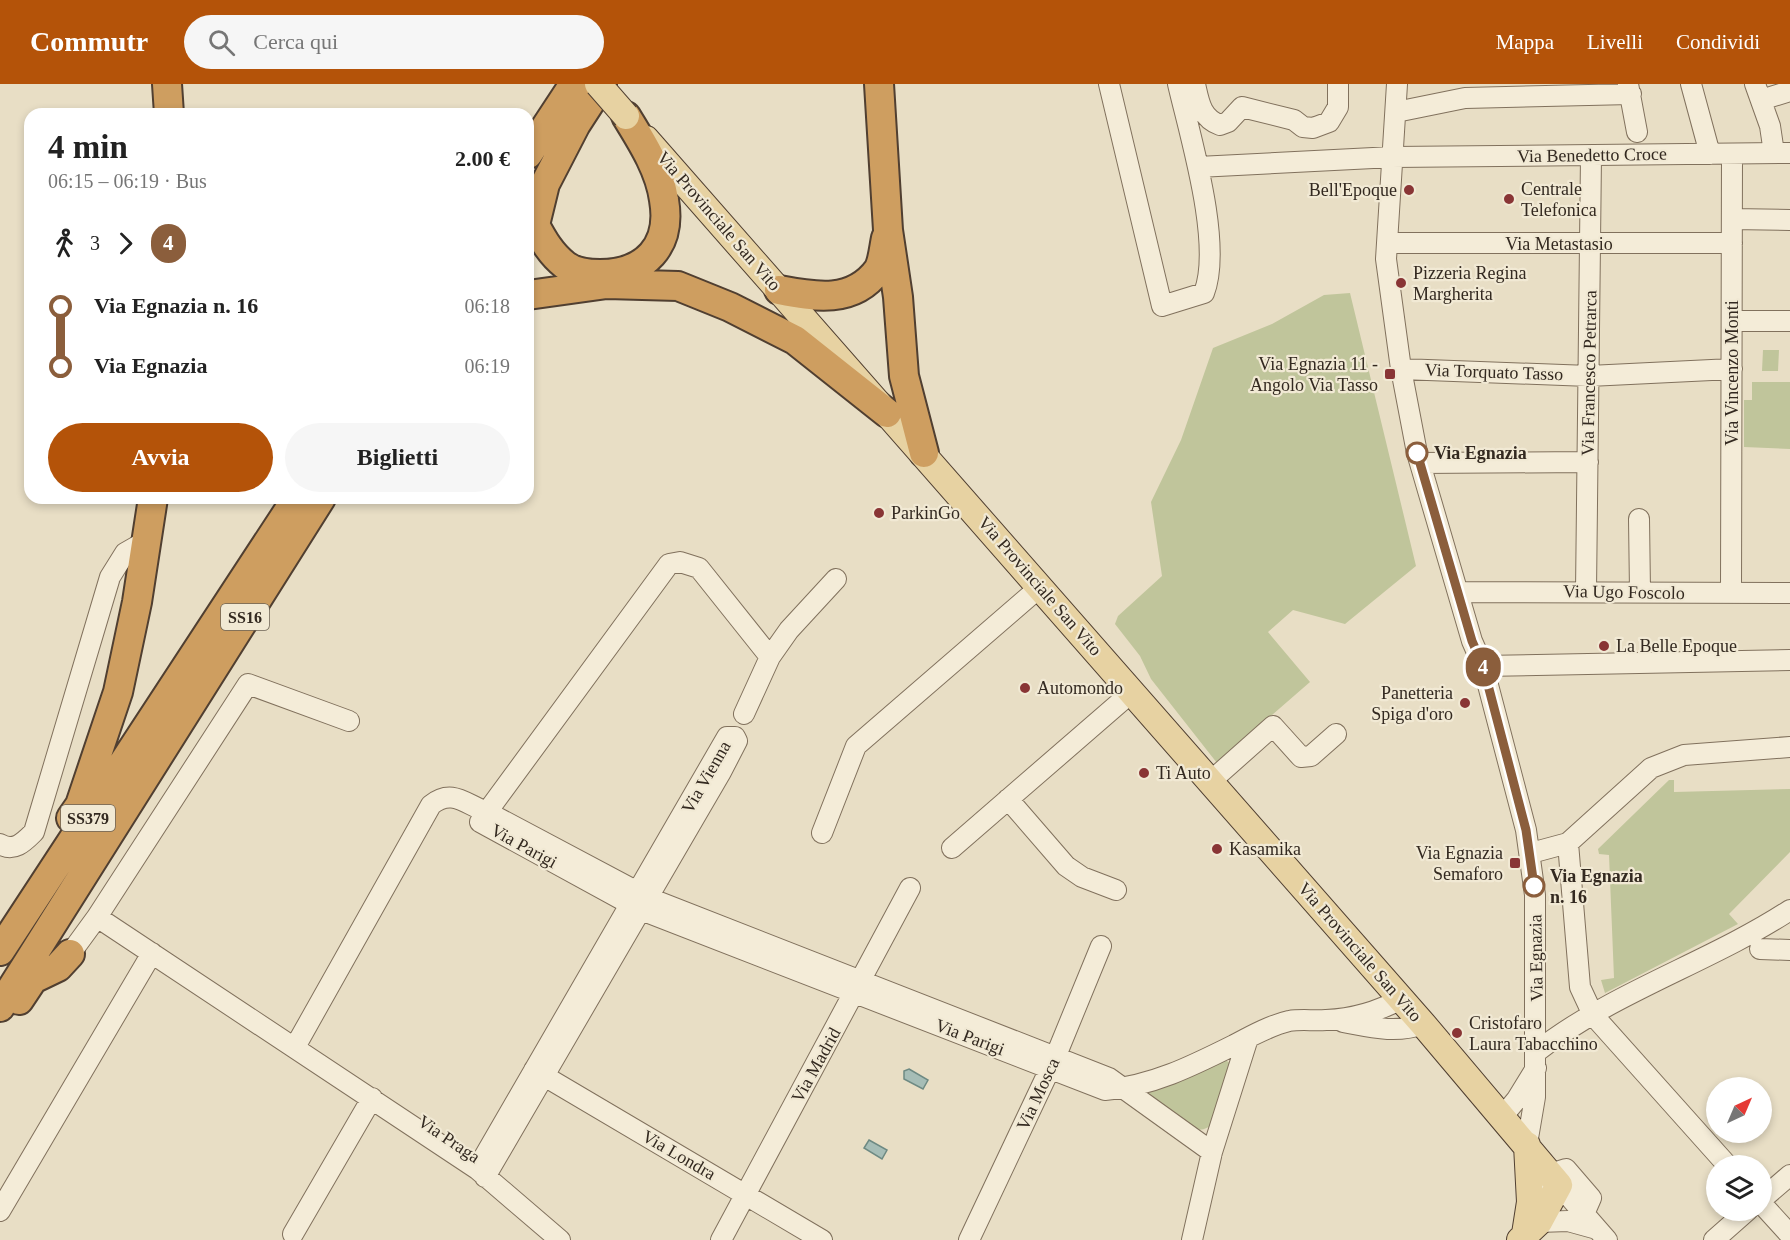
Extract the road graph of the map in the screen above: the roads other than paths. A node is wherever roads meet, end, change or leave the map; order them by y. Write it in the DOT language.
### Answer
graph roads {
  1 [pos="167,84"];
  2 [pos="574,84"];
  3 [pos="600,84"];
  4 [pos="879,84"];
  5 [pos="1110,84"];
  6 [pos="1178,84"];
  7 [pos="1195,84"];
  8 [pos="1338,84"];
  9 [pos="1397,84"];
  10 [pos="1691,84"];
  11 [pos="1630,89"];
  12 [pos="1465,91"];
  13 [pos="1790,91"];
  14 [pos="1758,92"];
  15 [pos="169,108"];
  16 [pos="1396,112"];
  17 [pos="626,117"];
  18 [pos="578,122"];
  19 [pos="1637,132"];
  20 [pos="534,145"];
  21 [pos="1732,153"];
  22 [pos="1782,153"];
  23 [pos="1710,154"];
  24 [pos="1591,156"];
  25 [pos="1393,157"];
  26 [pos="1198,167"];
  27 [pos="534,188"];
  28 [pos="1732,219"];
  29 [pos="1790,220"];
  30 [pos="888,230"];
  31 [pos="1387,243"];
  32 [pos="1732,243"];
  33 [pos="1590,244"];
  34 [pos="779,290"];
  35 [pos="534,294"];
  36 [pos="1732,321"];
  37 [pos="1790,321"];
  38 [pos="1401,369"];
  39 [pos="1732,369"];
  40 [pos="1589,376"];
  41 [pos="887,413"];
  42 [pos="924,453"];
  43 [pos="1588,462"];
  44 [pos="1420,463"];
  45 [pos="152,504"];
  46 [pos="293,504"];
  47 [pos="317,504"];
  48 [pos="1639,519"];
  49 [pos="146,541"];
  50 [pos="836,579"];
  51 [pos="1040,587"];
  52 [pos="1586,591"];
  53 [pos="1640,591"];
  54 [pos="1458,592"];
  55 [pos="1731,593"];
  56 [pos="1790,593"];
  57 [pos="770,657"];
  58 [pos="1790,660"];
  59 [pos="1483,666"];
  60 [pos="1132,692"];
  61 [pos="744,714"];
  62 [pos="349,721"];
  63 [pos="1336,734"];
  64 [pos="170,737"];
  65 [pos="1790,747"];
  66 [pos="1210,781"];
  67 [pos="1008,799"];
  68 [pos="487,812"];
  69 [pos="822,833"];
  70 [pos="1568,843"];
  71 [pos="0,844"];
  72 [pos="952,848"];
  73 [pos="1531,853"];
  74 [pos="82,874"];
  75 [pos="910,888"];
  76 [pos="1116,890"];
  77 [pos="640,901"];
  78 [pos="1790,910"];
  79 [pos="97,917"];
  80 [pos="0,939"];
  81 [pos="1101,946"];
  82 [pos="1760,949"];
  83 [pos="1790,950"];
  84 [pos="0,951"];
  85 [pos="152,953"];
  86 [pos="70,954"];
  87 [pos="858,987"];
  88 [pos="1401,999"];
  89 [pos="0,1007"];
  90 [pos="1593,1015"];
  91 [pos="1329,1020"];
  92 [pos="0,1022"];
  93 [pos="1423,1024"];
  94 [pos="1248,1038"];
  95 [pos="303,1053"];
  96 [pos="1535,1060"];
  97 [pos="1052,1063"];
  98 [pos="539,1073"];
  99 [pos="1126,1088"];
  100 [pos="372,1098"];
  101 [pos="1503,1116"];
  102 [pos="1527,1144"];
  103 [pos="1212,1152"];
  104 [pos="1718,1155"];
  105 [pos="483,1169"];
  106 [pos="1790,1175"];
  107 [pos="1555,1179"];
  108 [pos="1772,1191"];
  109 [pos="746,1194"];
  110 [pos="0,1211"];
  111 [pos="1772,1214"];
  112 [pos="1736,1221"];
  113 [pos="1529,1225"];
  114 [pos="1596,1228"];
  115 [pos="292,1234"];
  116 [pos="1790,1235"];
  117 [pos="560,1240"];
  118 [pos="574,1240"];
  119 [pos="721,1240"];
  120 [pos="822,1240"];
  121 [pos="969,1240"];
  122 [pos="1192,1240"];
  123 [pos="1714,1240"];
  1 -- 15 [label="highway"];
  2 -- 20 [label="highway"];
  3 -- 17 [label="main road, Via Provinciale San Vito, bridge"];
  3 -- 18 [label="highway"];
  4 -- 30 [label="highway"];
  5 -- 26 [label="street"];
  6 -- 26 [label="street"];
  7 -- 8 [label="street"];
  9 -- 16 [label="street, Via Egnazia"];
  10 -- 23 [label="street"];
  11 -- 12 [label="street"];
  11 -- 19 [label="street"];
  12 -- 16 [label="street"];
  13 -- 14 [label="street"];
  14 -- 22 [label="street"];
  16 -- 25 [label="street, Via Egnazia"];
  17 -- 18 [label="highway"];
  17 -- 34 [label="main road, Via Provinciale San Vito"];
  18 -- 27 [label="highway"];
  21 -- 22 [label="street, Via Benedetto Croce"];
  21 -- 23 [label="street, Via Benedetto Croce"];
  21 -- 28 [label="street, Via Vincenzo Monti"];
  23 -- 24 [label="street, Via Benedetto Croce"];
  24 -- 25 [label="street, Via Benedetto Croce"];
  24 -- 33 [label="street, Via Francesco Petrarca"];
  25 -- 26 [label="street, Via Benedetto Croce"];
  25 -- 31 [label="street, Via Egnazia"];
  28 -- 29 [label="street"];
  28 -- 32 [label="street, Via Vincenzo Monti"];
  30 -- 34 [label="highway"];
  30 -- 42 [label="highway"];
  31 -- 33 [label="street, Via Metastasio"];
  31 -- 38 [label="street, Via Egnazia"];
  32 -- 33 [label="street, Via Metastasio"];
  32 -- 36 [label="street, Via Vincenzo Monti"];
  33 -- 40 [label="street, Via Francesco Petrarca"];
  34 -- 41 [label="main road, Via Provinciale San Vito"];
  35 -- 41 [label="highway"];
  36 -- 37 [label="street"];
  36 -- 39 [label="street, Via Vincenzo Monti"];
  38 -- 40 [label="street, Via Torquato Tasso"];
  38 -- 44 [label="street, Via Egnazia"];
  39 -- 40 [label="street, Via Torquato Tasso"];
  39 -- 55 [label="street, Via Vincenzo Monti"];
  40 -- 43 [label="street, Via Francesco Petrarca"];
  41 -- 42 [label="main road, Via Provinciale San Vito"];
  42 -- 51 [label="main road, Via Provinciale San Vito"];
  43 -- 44 [label="street"];
  43 -- 52 [label="street, Via Francesco Petrarca"];
  44 -- 54 [label="street, Via Egnazia"];
  45 -- 49 [label="highway"];
  46 -- 84 [label="highway, SS379"];
  47 -- 64 [label="highway, SS16"];
  48 -- 53 [label="street"];
  49 -- 71 [label="street"];
  49 -- 80 [label="highway"];
  50 -- 57 [label="street"];
  51 -- 60 [label="main road, Via Provinciale San Vito"];
  51 -- 69 [label="street"];
  52 -- 53 [label="street, Via Ugo Foscolo"];
  52 -- 54 [label="street, Via Ugo Foscolo"];
  53 -- 55 [label="street, Via Ugo Foscolo"];
  54 -- 59 [label="street, Via Egnazia"];
  55 -- 56 [label="street, Via Ugo Foscolo"];
  57 -- 61 [label="street"];
  57 -- 68 [label="street"];
  58 -- 59 [label="street"];
  59 -- 73 [label="street, Via Egnazia"];
  60 -- 66 [label="main road, Via Provinciale San Vito"];
  60 -- 67 [label="street"];
  62 -- 79 [label="street"];
  63 -- 66 [label="street"];
  64 -- 74 [label="highway, SS379"];
  65 -- 70 [label="street"];
  66 -- 88 [label="main road, Via Provinciale San Vito"];
  67 -- 72 [label="street"];
  67 -- 76 [label="street"];
  68 -- 77 [label="street, Via Parigi"];
  68 -- 95 [label="street, Via Parigi"];
  70 -- 73 [label="street"];
  70 -- 90 [label="street"];
  73 -- 96 [label="street, Via Egnazia"];
  74 -- 86 [label="highway"];
  74 -- 89 [label="highway"];
  75 -- 87 [label="street, Via Madrid"];
  77 -- 77 [label="street, Via Vienna"];
  77 -- 87 [label="street, Via Parigi"];
  77 -- 98 [label="street, Via Vienna"];
  78 -- 90 [label="street"];
  79 -- 85 [label="street, Via Praga"];
  79 -- 86 [label="street"];
  81 -- 97 [label="street, Via Mosca"];
  82 -- 83 [label="street"];
  85 -- 95 [label="street, Via Praga"];
  85 -- 110 [label="street"];
  86 -- 92 [label="highway"];
  87 -- 97 [label="street, Via Parigi"];
  87 -- 109 [label="street, Via Madrid"];
  88 -- 91 [label="street"];
  88 -- 93 [label="main road, Via Provinciale San Vito"];
  90 -- 96 [label="street"];
  90 -- 104 [label="street"];
  91 -- 93 [label="street"];
  91 -- 94 [label="street"];
  93 -- 101 [label="main road, Via Provinciale San Vito"];
  94 -- 99 [label="street"];
  94 -- 103 [label="street"];
  95 -- 100 [label="street, Via Praga"];
  95 -- 105 [label="street, Via Praga"];
  96 -- 101 [label="street"];
  96 -- 102 [label="street, Via Egnazia"];
  97 -- 99 [label="street, Via Parigi"];
  97 -- 121 [label="street, Via Mosca"];
  98 -- 105 [label="street, Via Vienna"];
  98 -- 109 [label="street, Via Londra"];
  99 -- 103 [label="street, Via Parigi"];
  100 -- 105 [label="street, Via Praga"];
  100 -- 115 [label="street"];
  101 -- 102 [label="main road, Via Provinciale San Vito"];
  102 -- 107 [label="main road, Via Provinciale San Vito"];
  102 -- 113 [label="main road"];
  103 -- 122 [label="street"];
  105 -- 117 [label="street, Via Praga"];
  105 -- 118 [label="street, Via Praga"];
  106 -- 108 [label="street"];
  107 -- 113 [label="main road"];
  107 -- 114 [label="street"];
  109 -- 119 [label="street, Via Madrid"];
  109 -- 120 [label="street, Via Londra"];
  111 -- 116 [label="street"];
  112 -- 123 [label="street"];
  113 -- 114 [label="street"];
}
